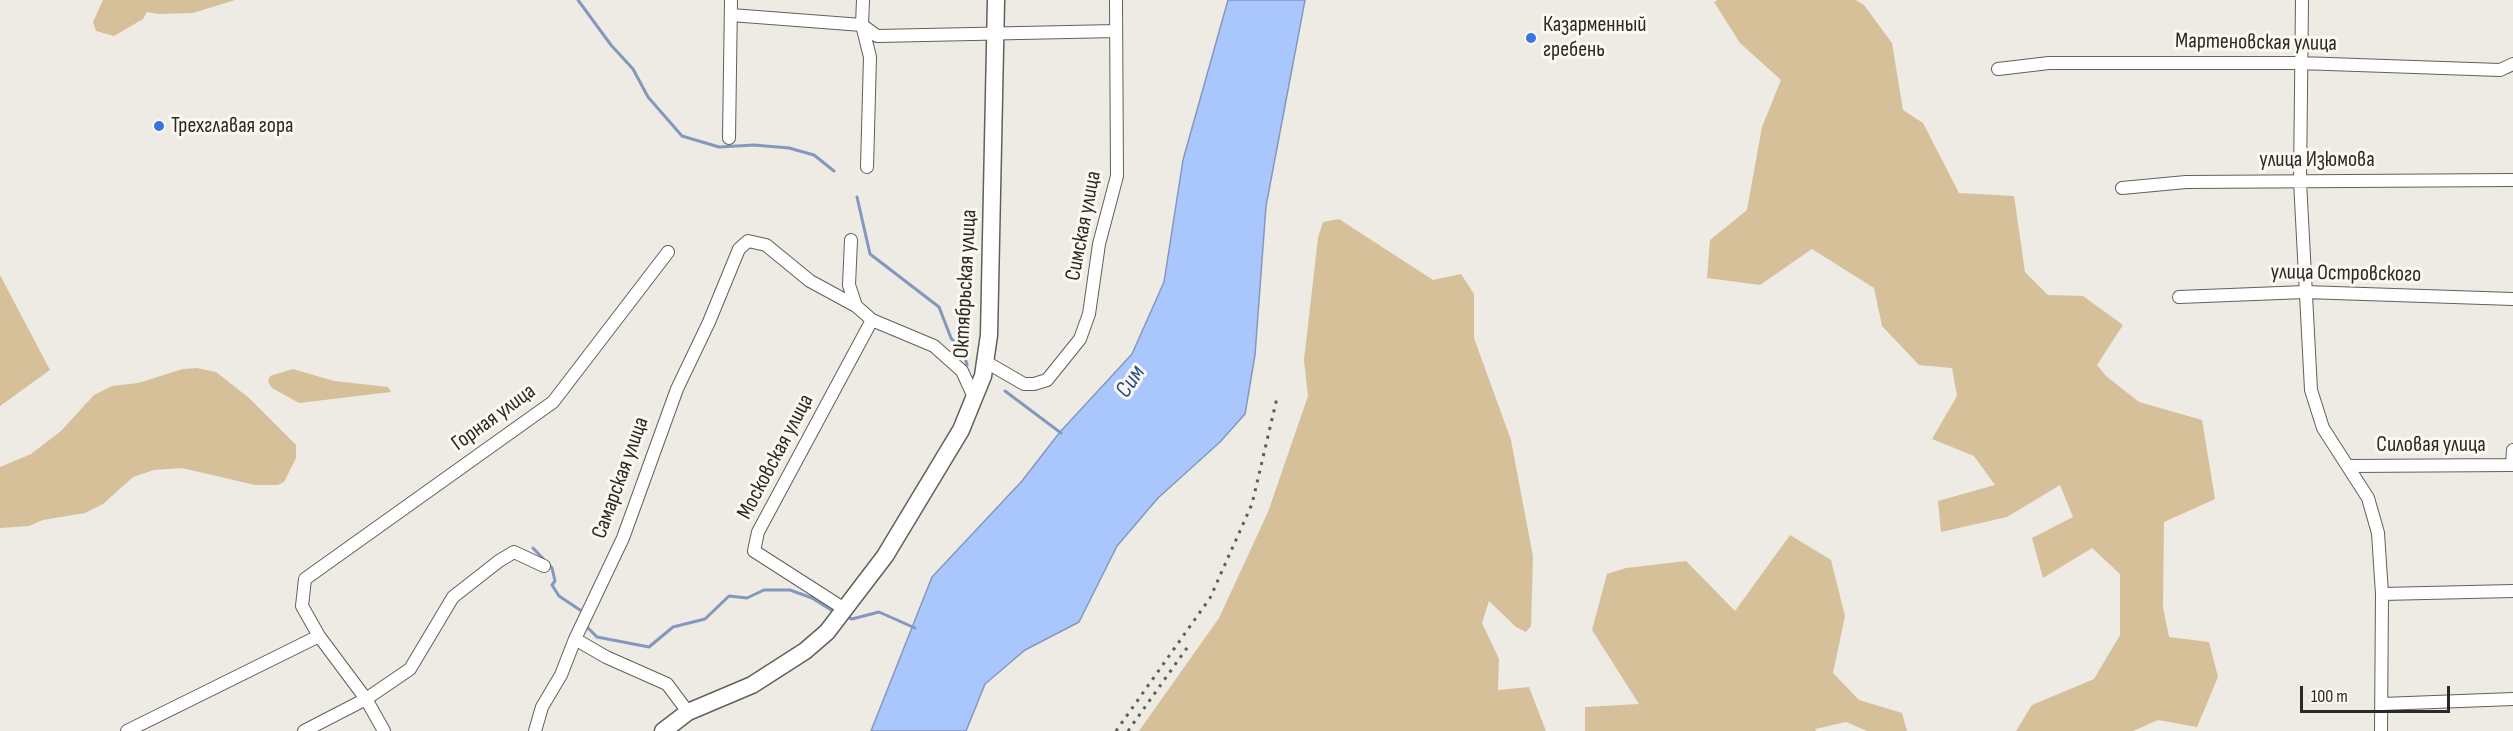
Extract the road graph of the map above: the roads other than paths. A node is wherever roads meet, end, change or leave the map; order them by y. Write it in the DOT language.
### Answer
graph roads {
  1 [pos="731,0"];
  2 [pos="862,0"];
  3 [pos="996,0"];
  4 [pos="1116,0"];
  5 [pos="2302,0"];
  6 [pos="731,15"];
  7 [pos="862,25"];
  8 [pos="1116,31"];
  9 [pos="996,32"];
  10 [pos="2300,63"];
  11 [pos="2513,64"];
  12 [pos="1998,69"];
  13 [pos="729,138"];
  14 [pos="867,167"];
  15 [pos="2513,180"];
  16 [pos="2300,181"];
  17 [pos="2122,188"];
  18 [pos="851,240"];
  19 [pos="668,252"];
  20 [pos="2304,292"];
  21 [pos="2179,297"];
  22 [pos="2513,299"];
  23 [pos="856,306"];
  24 [pos="872,320"];
  25 [pos="986,363"];
  26 [pos="974,394"];
  27 [pos="2513,450"];
  28 [pos="2512,465"];
  29 [pos="2349,466"];
  30 [pos="544,566"];
  31 [pos="2513,591"];
  32 [pos="2382,594"];
  33 [pos="846,610"];
  34 [pos="319,636"];
  35 [pos="575,639"];
  36 [pos="366,699"];
  37 [pos="2513,699"];
  38 [pos="2382,704"];
  39 [pos="688,712"];
  40 [pos="126,731"];
  41 [pos="304,731"];
  42 [pos="384,731"];
  43 [pos="535,731"];
  44 [pos="663,731"];
  45 [pos="2381,731"];
  1 -- 6 [label="street"];
  2 -- 7 [label="street"];
  3 -- 9 [label="main road, Октябрьская улица"];
  4 -- 8 [label="street, Симская улица"];
  5 -- 10 [label="street"];
  6 -- 7 [label="street"];
  6 -- 13 [label="street"];
  7 -- 9 [label="street"];
  7 -- 14 [label="street"];
  8 -- 9 [label="street"];
  8 -- 25 [label="street, Симская улица"];
  9 -- 25 [label="main road, Октябрьская улица"];
  10 -- 11 [label="street, Мартеновская улица"];
  10 -- 12 [label="street, Мартеновская улица"];
  10 -- 16 [label="street"];
  15 -- 16 [label="street, улица Изюмова"];
  16 -- 17 [label="street, улица Изюмова"];
  16 -- 20 [label="street"];
  18 -- 23 [label="street"];
  19 -- 34 [label="street, Горная улица"];
  20 -- 21 [label="street, улица Островского"];
  20 -- 22 [label="street, улица Островского"];
  20 -- 29 [label="street"];
  23 -- 24 [label="street"];
  23 -- 35 [label="street, Самарская улица"];
  24 -- 26 [label="street"];
  24 -- 33 [label="street, Московская улица"];
  25 -- 26 [label="main road, Октябрьская улица"];
  26 -- 33 [label="main road, Октябрьская улица"];
  27 -- 28 [label="street"];
  28 -- 29 [label="street, Силовая улица"];
  29 -- 32 [label="street"];
  30 -- 36 [label="street"];
  31 -- 32 [label="street"];
  32 -- 38 [label="street"];
  33 -- 39 [label="main road, Октябрьская улица"];
  34 -- 36 [label="street"];
  34 -- 40 [label="street"];
  35 -- 39 [label="street"];
  35 -- 43 [label="street, Самарская улица"];
  36 -- 41 [label="street"];
  36 -- 42 [label="street"];
  37 -- 38 [label="street"];
  38 -- 45 [label="street"];
  39 -- 44 [label="main road, Октябрьская улица"];
}
